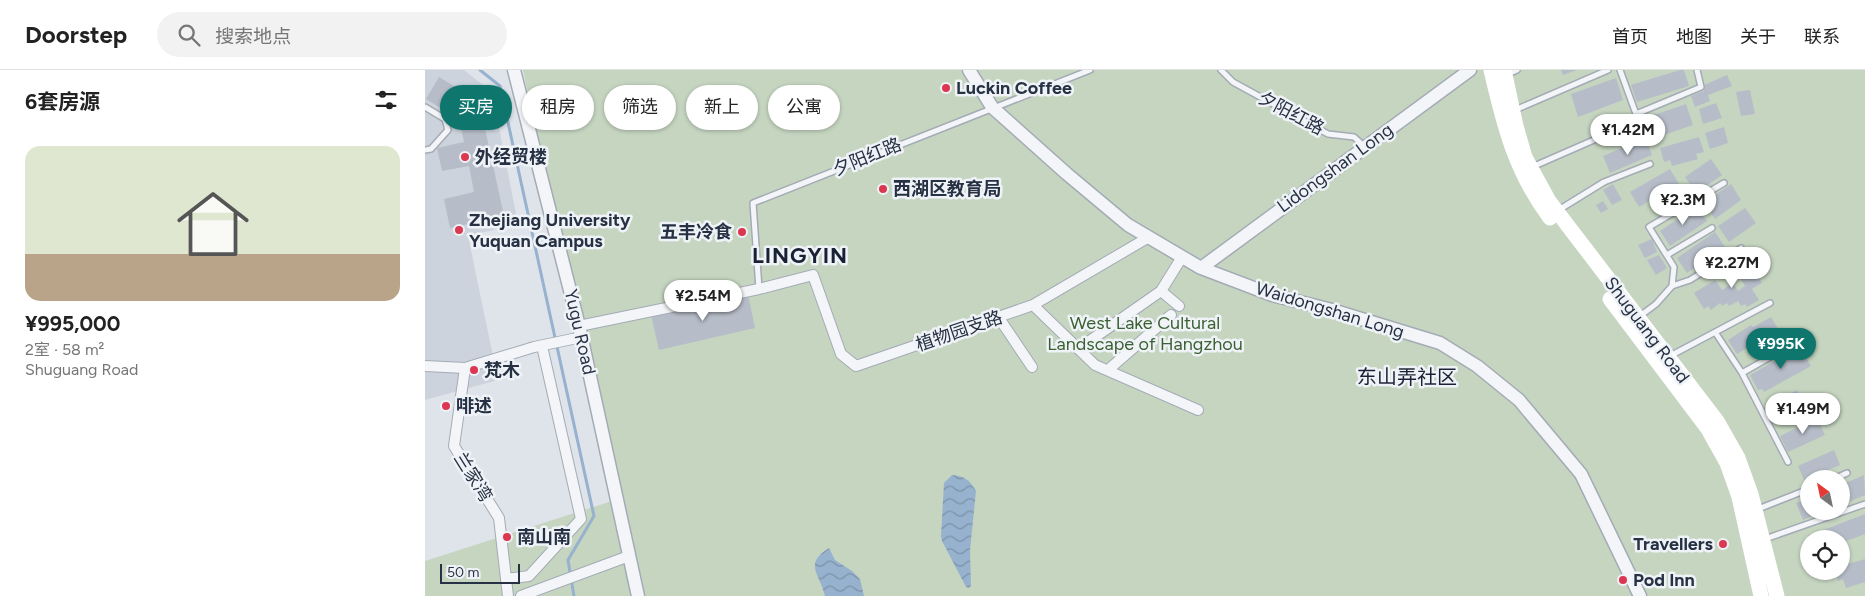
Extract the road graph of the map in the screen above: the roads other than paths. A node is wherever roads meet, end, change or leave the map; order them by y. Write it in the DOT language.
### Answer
graph roads {
  1 [pos="514,70"];
  2 [pos="969,70"];
  3 [pos="1090,70"];
  4 [pos="1221,70"];
  5 [pos="1470,70"];
  6 [pos="1608,70"];
  7 [pos="1619,70"];
  8 [pos="1697,70"];
  9 [pos="1504,71"];
  10 [pos="425,107"];
  11 [pos="992,107"];
  12 [pos="1513,112"];
  13 [pos="1636,114"];
  14 [pos="1365,146"];
  15 [pos="425,150"];
  16 [pos="1651,164"];
  17 [pos="1531,168"];
  18 [pos="1724,183"];
  19 [pos="1557,211"];
  20 [pos="1712,228"];
  21 [pos="1149,237"];
  22 [pos="1741,248"];
  23 [pos="1667,255"];
  24 [pos="1182,257"];
  25 [pos="1201,268"];
  26 [pos="1672,286"];
  27 [pos="759,289"];
  28 [pos="1161,290"];
  29 [pos="1770,303"];
  30 [pos="1033,305"];
  31 [pos="1179,306"];
  32 [pos="1171,315"];
  33 [pos="999,318"];
  34 [pos="1638,318"];
  35 [pos="580,332"];
  36 [pos="1715,332"];
  37 [pos="1795,343"];
  38 [pos="538,346"];
  39 [pos="1079,349"];
  40 [pos="1667,357"];
  41 [pos="425,366"];
  42 [pos="1032,367"];
  43 [pos="465,368"];
  44 [pos="1108,370"];
  45 [pos="1742,372"];
  46 [pos="1198,410"];
  47 [pos="1788,462"];
  48 [pos="1800,492"];
  49 [pos="1865,504"];
  50 [pos="1755,510"];
  51 [pos="1763,540"];
  52 [pos="629,556"];
  53 [pos="506,578"];
  54 [pos="508,596"];
  55 [pos="521,596"];
  56 [pos="638,596"];
  57 [pos="1640,596"];
  58 [pos="1761,596"];
  59 [pos="1777,596"];
  1 -- 35 [label="street, Yugu Road"];
  2 -- 11 [label="street, Waidongshan Long"];
  3 -- 11 [label="lane, 夕阳红路"];
  4 -- 14 [label="lane, 夕阳红路"];
  5 -- 14 [label="street, Lidongshan Long"];
  6 -- 12 [label="lane"];
  7 -- 13 [label="lane"];
  8 -- 13 [label="lane"];
  9 -- 12 [label="main road, Shuguang Road"];
  9 -- 58 [label="main road, Shuguang Road"];
  10 -- 15 [label="lane"];
  11 -- 21 [label="street, Waidongshan Long"];
  11 -- 27 [label="lane, 夕阳红路"];
  12 -- 17 [label="main road, Shuguang Road"];
  13 -- 17 [label="lane"];
  14 -- 25 [label="street, Lidongshan Long"];
  16 -- 19 [label="lane"];
  17 -- 19 [label="main road, Shuguang Road"];
  18 -- 23 [label="lane"];
  19 -- 34 [label="main road, Shuguang Road"];
  20 -- 23 [label="lane"];
  21 -- 24 [label="street, Waidongshan Long"];
  21 -- 30 [label="street, 植物园支路"];
  22 -- 26 [label="lane"];
  23 -- 26 [label="lane"];
  24 -- 25 [label="street, Waidongshan Long"];
  24 -- 28 [label="street"];
  25 -- 57 [label="street, Waidongshan Long"];
  26 -- 34 [label="lane"];
  27 -- 33 [label="street, 植物园支路"];
  27 -- 35 [label="street"];
  28 -- 31 [label="street"];
  28 -- 39 [label="street"];
  29 -- 36 [label="lane"];
  30 -- 33 [label="street, 植物园支路"];
  30 -- 39 [label="street"];
  32 -- 44 [label="street"];
  33 -- 42 [label="street"];
  34 -- 40 [label="main road, Shuguang Road"];
  35 -- 38 [label="street"];
  35 -- 52 [label="street, Yugu Road"];
  36 -- 40 [label="lane"];
  36 -- 45 [label="lane"];
  37 -- 45 [label="lane"];
  38 -- 43 [label="street"];
  38 -- 53 [label="street"];
  39 -- 44 [label="street"];
  40 -- 50 [label="main road, Shuguang Road"];
  41 -- 43 [label="street"];
  43 -- 53 [label="street, 兰家湾"];
  44 -- 46 [label="street"];
  45 -- 47 [label="lane"];
  48 -- 50 [label="lane"];
  49 -- 51 [label="lane"];
  50 -- 51 [label="main road, Shuguang Road"];
  51 -- 59 [label="main road, Shuguang Road"];
  52 -- 55 [label="street"];
  52 -- 56 [label="street, Yugu Road"];
  53 -- 54 [label="street, 兰家湾"];
}
